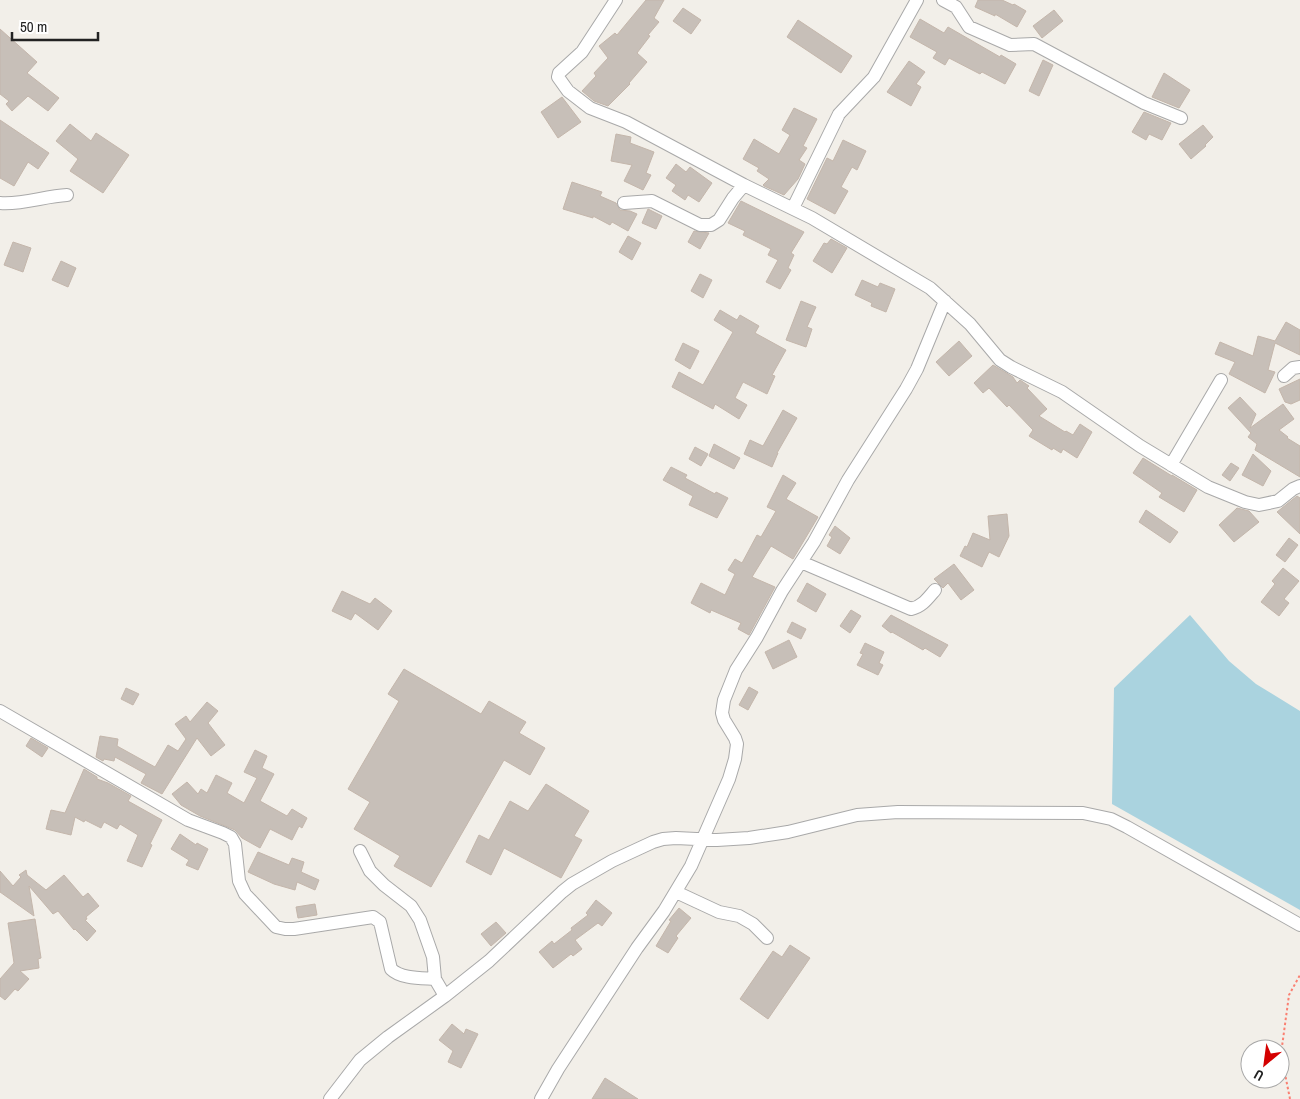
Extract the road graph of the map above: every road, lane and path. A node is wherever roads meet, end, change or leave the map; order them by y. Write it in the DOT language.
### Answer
graph roads {
  1 [pos="616,0"];
  2 [pos="917,0"];
  3 [pos="943,0"];
  4 [pos="1181,118"];
  5 [pos="744,185"];
  6 [pos="67,195"];
  7 [pos="0,202"];
  8 [pos="624,203"];
  9 [pos="793,208"];
  10 [pos="945,301"];
  11 [pos="1300,367"];
  12 [pos="1284,376"];
  13 [pos="1221,380"];
  14 [pos="1171,466"];
  15 [pos="1300,486"];
  16 [pos="801,562"];
  17 [pos="934,590"];
  18 [pos="0,711"];
  19 [pos="703,840"];
  20 [pos="360,851"];
  21 [pos="676,892"];
  22 [pos="1300,925"];
  23 [pos="767,938"];
  24 [pos="1300,975"];
  25 [pos="435,978"];
  26 [pos="446,996"];
  27 [pos="330,1099"];
  28 [pos="541,1099"];
  29 [pos="1290,1099"];
  1 -- 5 [label="street"];
  2 -- 9 [label="street"];
  3 -- 4 [label="street"];
  5 -- 8 [label="street"];
  5 -- 9 [label="street"];
  6 -- 7 [label="street"];
  9 -- 10 [label="street"];
  10 -- 14 [label="street"];
  10 -- 16 [label="street"];
  11 -- 12 [label="street"];
  13 -- 14 [label="street"];
  14 -- 15 [label="street"];
  16 -- 17 [label="street"];
  16 -- 19 [label="street"];
  18 -- 25 [label="street"];
  19 -- 21 [label="street"];
  19 -- 22 [label="street"];
  19 -- 26 [label="street"];
  20 -- 25 [label="street"];
  21 -- 23 [label="street"];
  21 -- 28 [label="street"];
  24 -- 29 [label="path"];
  25 -- 26 [label="street"];
  26 -- 27 [label="street"];
}
